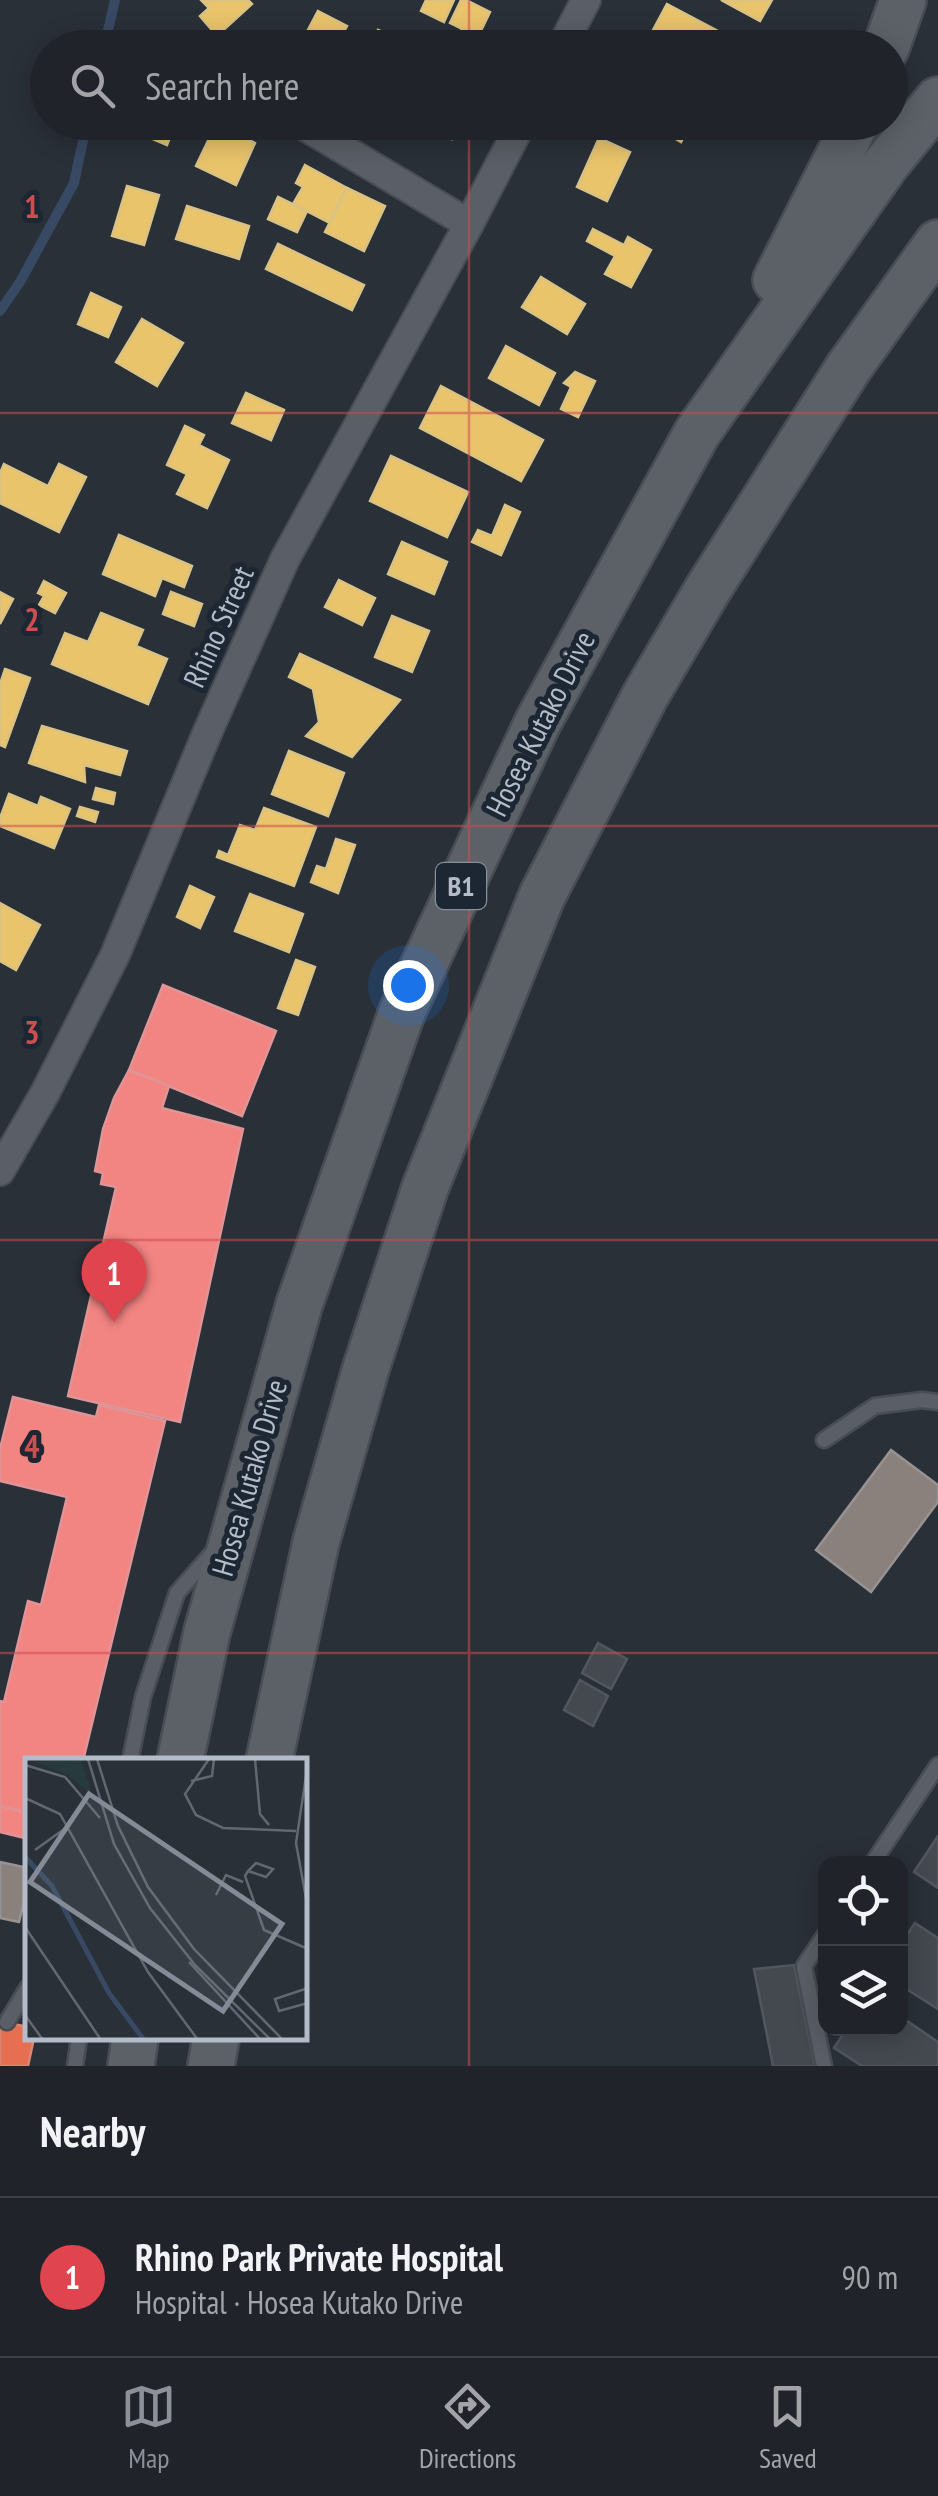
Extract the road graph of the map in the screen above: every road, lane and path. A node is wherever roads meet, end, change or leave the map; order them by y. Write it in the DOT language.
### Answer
graph roads {
  1 [pos="586,0"];
  2 [pos="903,0"];
  3 [pos="570,30"];
  4 [pos="892,30"];
  5 [pos="938,100"];
  6 [pos="908,137"];
  7 [pos="328,140"];
  8 [pos="513,140"];
  9 [pos="847,140"];
  10 [pos="906,140"];
  11 [pos="469,224"];
  12 [pos="938,244"];
  13 [pos="698,433"];
  14 [pos="0,1171"];
  15 [pos="938,1402"];
  16 [pos="824,1440"];
  17 [pos="236,1523"];
  18 [pos="131,1758"];
  19 [pos="181,1758"];
  20 [pos="270,1758"];
  21 [pos="938,1764"];
  22 [pos="877,1856"];
  23 [pos="818,1945"];
  24 [pos="25,1992"];
  25 [pos="6,2022"];
  26 [pos="78,2041"];
  27 [pos="135,2041"];
  28 [pos="215,2041"];
  29 [pos="74,2066"];
  30 [pos="131,2066"];
  31 [pos="211,2066"];
  32 [pos="824,2066"];
  1 -- 3 [label="street"];
  2 -- 4 [label="main road"];
  5 -- 6 [label="main road, Hosea Kutako Drive / B1"];
  7 -- 11 [label="street"];
  8 -- 11 [label="street, Rhino Street"];
  9 -- 13 [label="main road"];
  10 -- 13 [label="main road, Hosea Kutako Drive / B1"];
  11 -- 14 [label="street, Rhino Street"];
  12 -- 20 [label="main road"];
  13 -- 17 [label="main road, Hosea Kutako Drive / B1"];
  15 -- 16 [label="lane"];
  17 -- 18 [label="lane"];
  17 -- 19 [label="main road, Hosea Kutako Drive / B1"];
  21 -- 22 [label="lane"];
  23 -- 32 [label="lane"];
  24 -- 25 [label="lane"];
  26 -- 29 [label="lane"];
  27 -- 30 [label="main road"];
  28 -- 31 [label="main road"];
}
